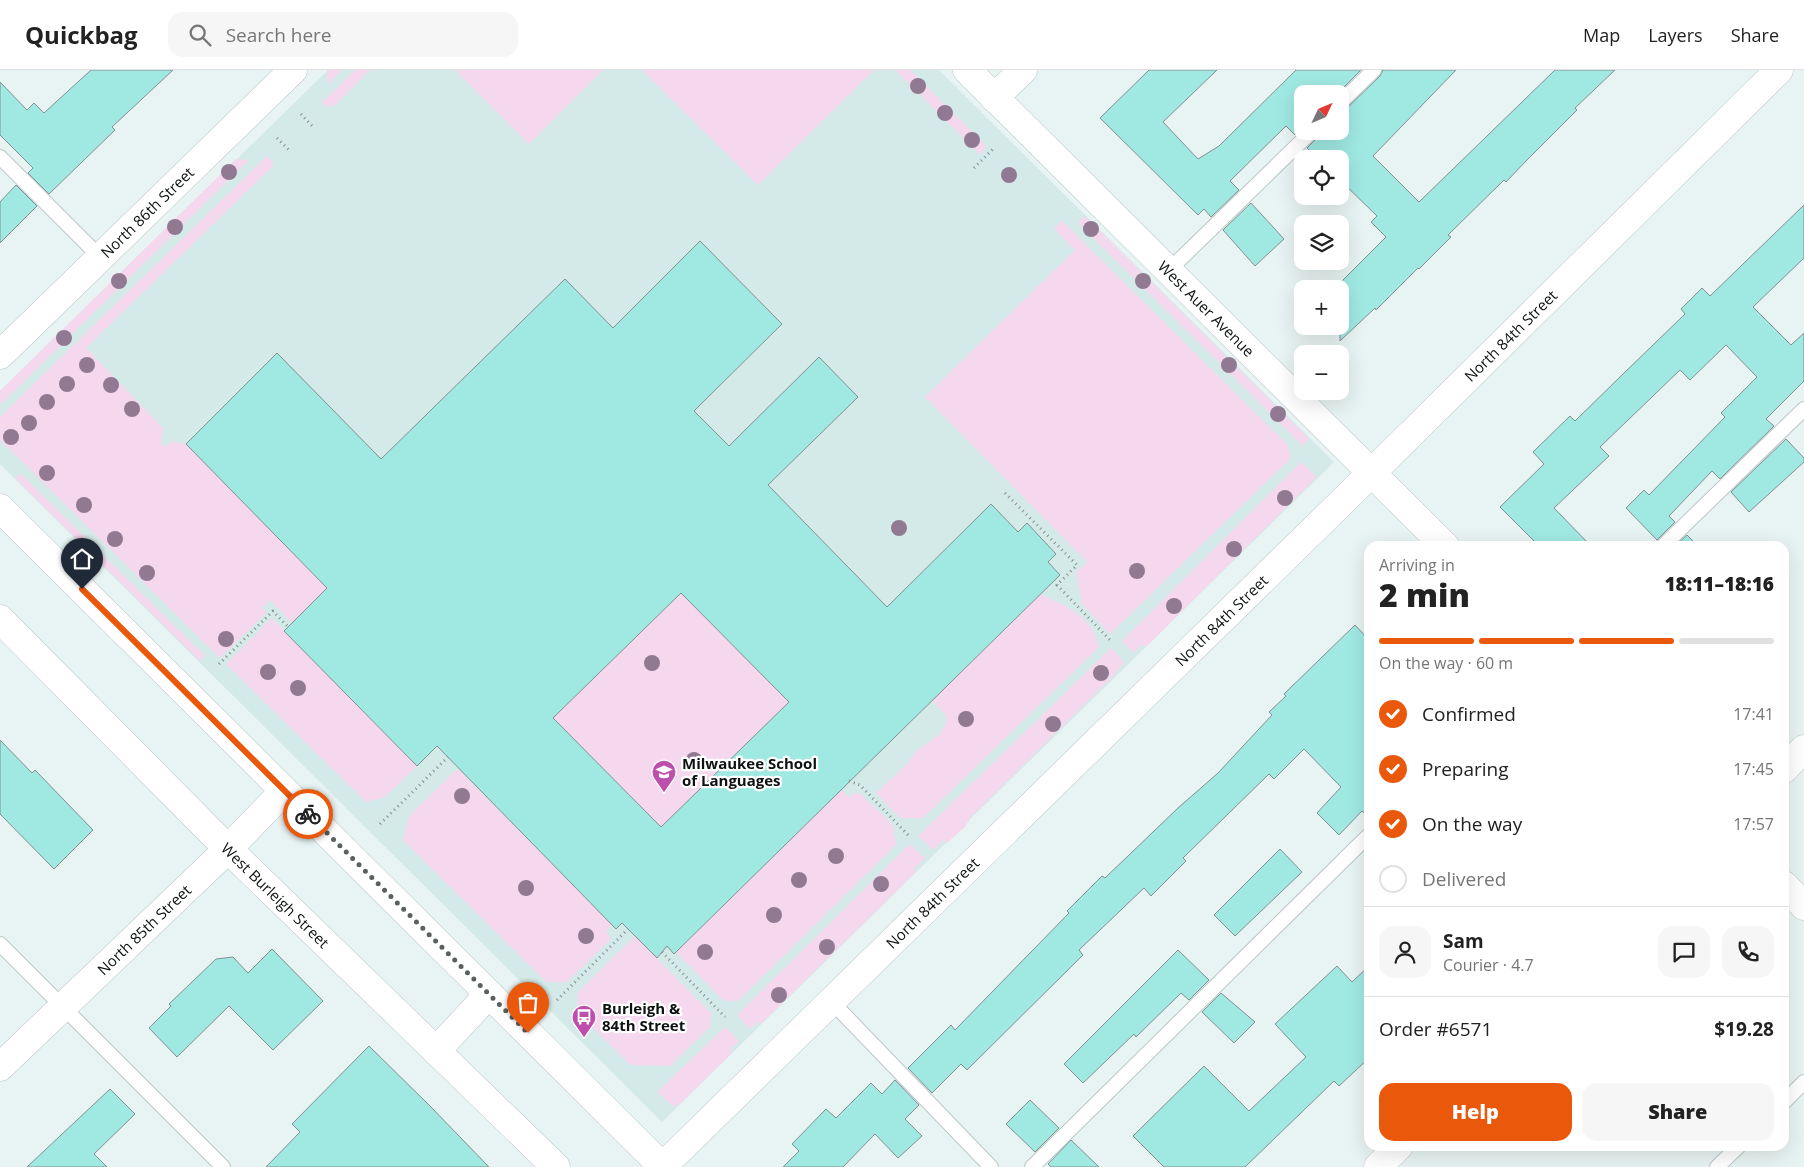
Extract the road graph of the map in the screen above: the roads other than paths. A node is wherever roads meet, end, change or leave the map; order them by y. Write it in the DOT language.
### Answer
graph roads {
  1 [pos="293,70"];
  2 [pos="966,70"];
  3 [pos="1023,70"];
  4 [pos="1374,70"];
  5 [pos="1779,70"];
  6 [pos="1349,95"];
  7 [pos="994,98"];
  8 [pos="1303,140"];
  9 [pos="0,157"];
  10 [pos="101,258"];
  11 [pos="1167,272"];
  12 [pos="0,355"];
  13 [pos="1804,409"];
  14 [pos="1371,473"];
  15 [pos="0,508"];
  16 [pos="1440,541"];
  17 [pos="1668,541"];
  18 [pos="0,619"];
  19 [pos="1804,749"];
  20 [pos="1789,764"];
  21 [pos="284,790"];
  22 [pos="1364,840"];
  23 [pos="228,848"];
  24 [pos="1789,890"];
  25 [pos="1804,906"];
  26 [pos="0,944"];
  27 [pos="489,994"];
  28 [pos="831,1001"];
  29 [pos="63,1007"];
  30 [pos="436,1051"];
  31 [pos="0,1067"];
  32 [pos="1804,1082"];
  33 [pos="1789,1097"];
  34 [pos="1394,1151"];
  35 [pos="1733,1151"];
  36 [pos="223,1167"];
  37 [pos="556,1167"];
  38 [pos="662,1167"];
  39 [pos="991,1167"];
  40 [pos="1032,1167"];
  41 [pos="1378,1167"];
  42 [pos="1717,1167"];
  1 -- 10 [label="street, North 86th Street"];
  2 -- 7 [label="street, West Auer Avenue"];
  3 -- 7 [label="street"];
  4 -- 6 [label="lane"];
  5 -- 14 [label="street, North 84th Street"];
  7 -- 11 [label="street, West Auer Avenue"];
  8 -- 11 [label="lane"];
  9 -- 10 [label="lane"];
  10 -- 12 [label="street, North 86th Street"];
  11 -- 14 [label="street, West Auer Avenue"];
  13 -- 17 [label="lane"];
  14 -- 16 [label="street, West Auer Avenue"];
  14 -- 28 [label="street, North 84th Street"];
  15 -- 21 [label="street"];
  18 -- 23 [label="street, West Burleigh Street"];
  19 -- 20 [label="street"];
  21 -- 23 [label="street, North 85th Street"];
  21 -- 27 [label="street"];
  22 -- 40 [label="lane"];
  23 -- 29 [label="street, North 85th Street"];
  23 -- 30 [label="street, West Burleigh Street"];
  24 -- 25 [label="street"];
  26 -- 29 [label="lane"];
  27 -- 30 [label="street"];
  27 -- 38 [label="street"];
  28 -- 38 [label="street, North 84th Street"];
  28 -- 39 [label="lane"];
  29 -- 31 [label="street, North 85th Street"];
  29 -- 36 [label="lane"];
  30 -- 37 [label="street, West Burleigh Street"];
  32 -- 33 [label="lane"];
  34 -- 41 [label="street"];
  35 -- 42 [label="lane"];
}
